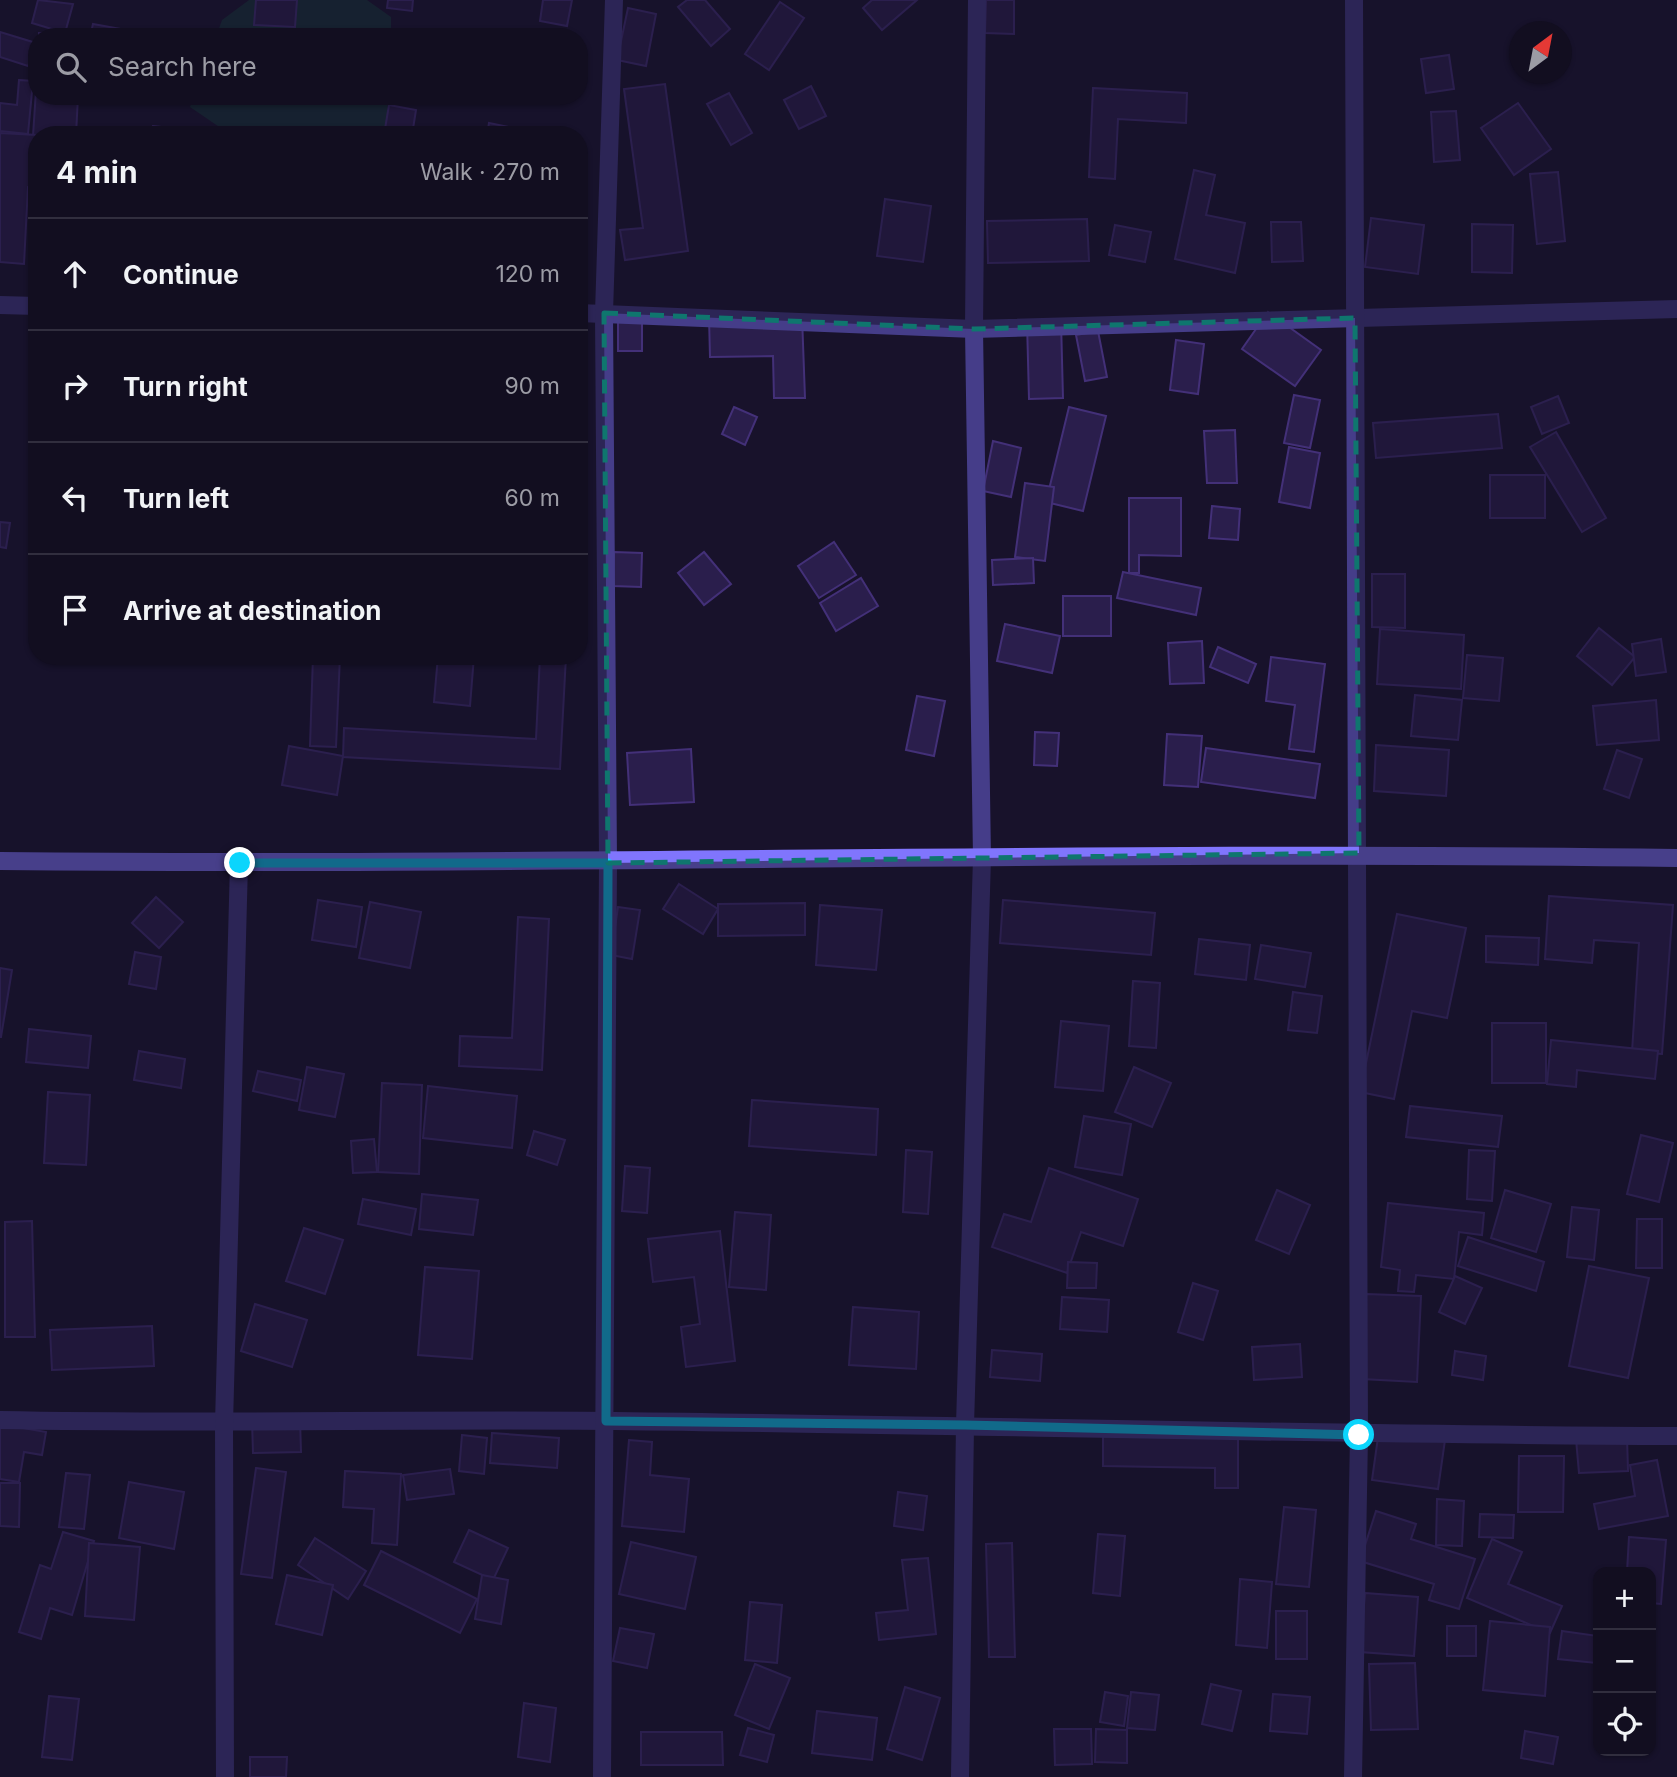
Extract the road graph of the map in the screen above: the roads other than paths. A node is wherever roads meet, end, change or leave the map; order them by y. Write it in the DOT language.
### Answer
graph roads {
  1 [pos="614,0"];
  2 [pos="978,0"];
  3 [pos="1354,0"];
  4 [pos="0,305"];
  5 [pos="28,306"];
  6 [pos="1677,309"];
  7 [pos="588,313"];
  8 [pos="604,313"];
  9 [pos="1355,318"];
  10 [pos="974,329"];
  11 [pos="1359,853"];
  12 [pos="982,858"];
  13 [pos="1677,858"];
  14 [pos="0,861"];
  15 [pos="240,863"];
  16 [pos="608,863"];
  17 [pos="0,1420"];
  18 [pos="606,1421"];
  19 [pos="224,1424"];
  20 [pos="965,1425"];
  21 [pos="1359,1435"];
  22 [pos="1677,1436"];
  23 [pos="225,1777"];
  24 [pos="602,1777"];
  25 [pos="960,1777"];
  26 [pos="1353,1777"];
  1 -- 8 [label="street"];
  2 -- 10 [label="street"];
  3 -- 9 [label="street"];
  4 -- 5 [label="street"];
  6 -- 9 [label="street"];
  7 -- 8 [label="street"];
  8 -- 10 [label="street"];
  8 -- 16 [label="street"];
  9 -- 10 [label="street"];
  9 -- 11 [label="street"];
  10 -- 12 [label="street"];
  11 -- 12 [label="street"];
  11 -- 13 [label="street"];
  11 -- 21 [label="street"];
  12 -- 16 [label="street"];
  12 -- 20 [label="street"];
  14 -- 15 [label="street"];
  15 -- 16 [label="street"];
  15 -- 19 [label="street"];
  16 -- 18 [label="street"];
  17 -- 19 [label="street"];
  18 -- 19 [label="street"];
  18 -- 20 [label="street"];
  18 -- 24 [label="street"];
  19 -- 23 [label="street"];
  20 -- 21 [label="street"];
  20 -- 25 [label="street"];
  21 -- 22 [label="street"];
  21 -- 26 [label="street"];
}
